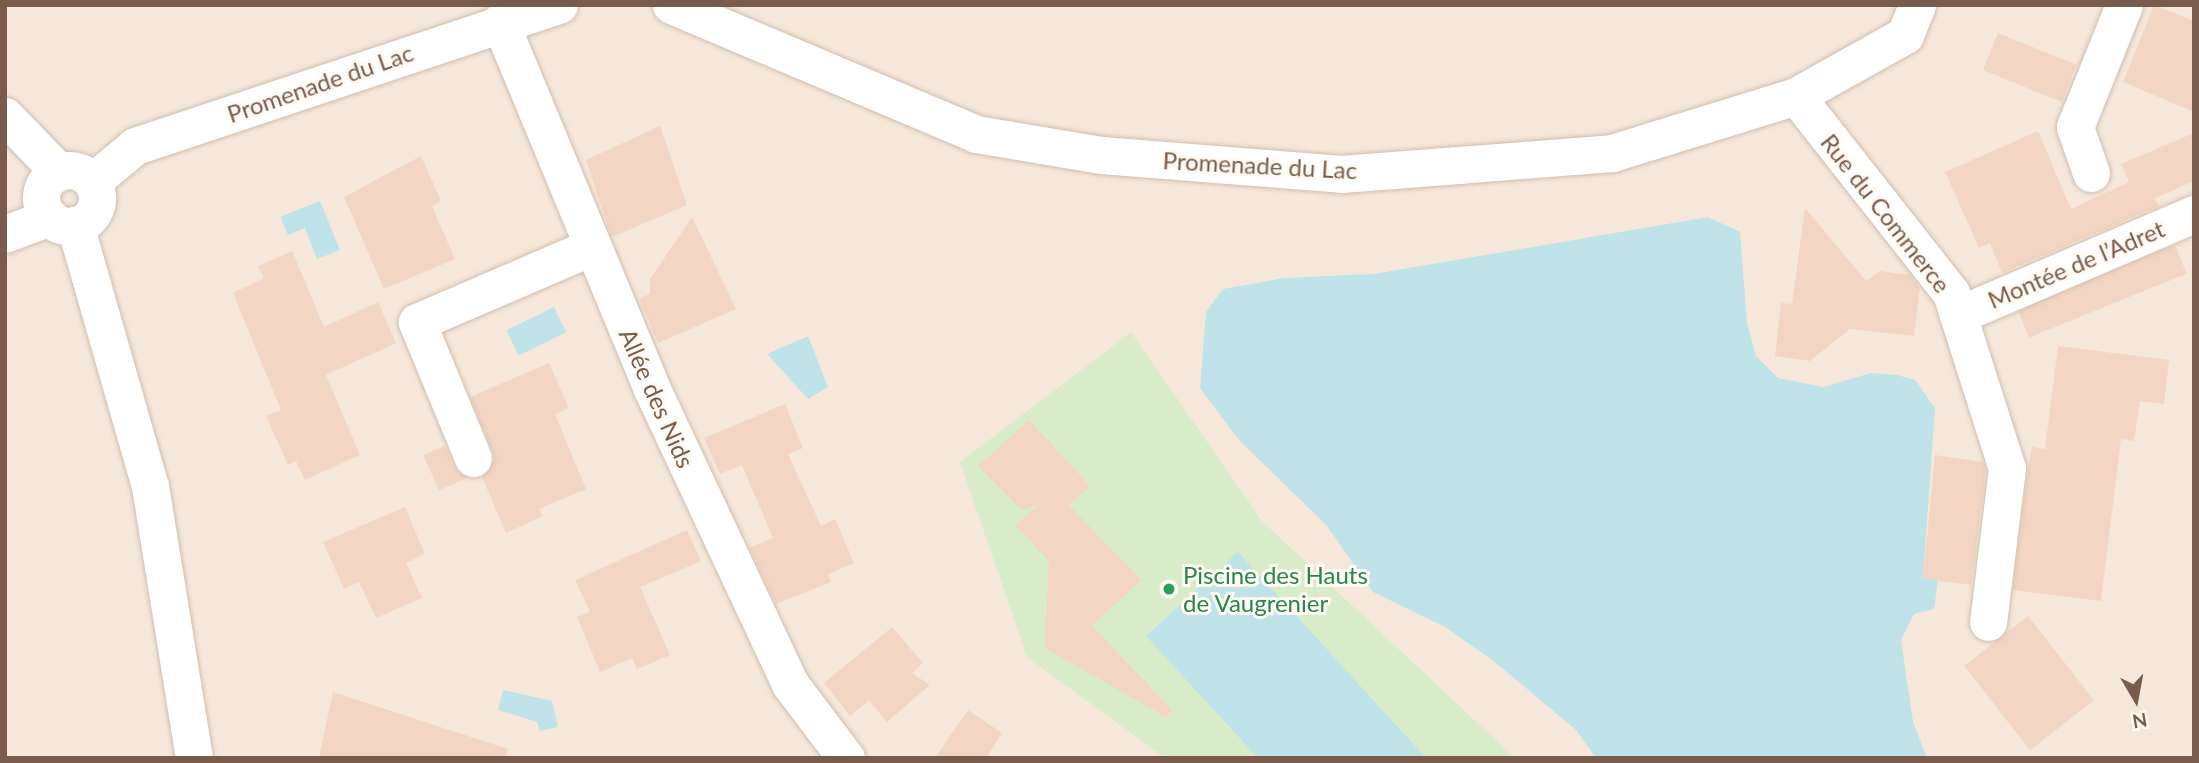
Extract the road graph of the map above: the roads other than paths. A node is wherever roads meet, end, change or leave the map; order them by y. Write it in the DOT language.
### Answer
graph roads {
  1 [pos="559,5"];
  2 [pos="671,5"];
  3 [pos="1917,5"];
  4 [pos="2124,5"];
  5 [pos="500,22"];
  6 [pos="1796,96"];
  7 [pos="5,116"];
  8 [pos="2091,173"];
  9 [pos="75,177"];
  10 [pos="2194,214"];
  11 [pos="62,221"];
  12 [pos="5,234"];
  13 [pos="591,247"];
  14 [pos="1958,315"];
  15 [pos="473,458"];
  16 [pos="1988,622"];
  17 [pos="194,758"];
  18 [pos="846,758"];
  1 -- 5 [label="street, Promenade du Lac"];
  2 -- 6 [label="street, Promenade du Lac"];
  3 -- 6 [label="street, Promenade du Lac"];
  4 -- 8 [label="street"];
  5 -- 9 [label="street, Promenade du Lac"];
  5 -- 13 [label="street, Allée des Nids"];
  6 -- 14 [label="street, Rue du Commerce"];
  7 -- 9 [label="street"];
  9 -- 11 [label="street"];
  10 -- 14 [label="street, Montée de l’Adret"];
  11 -- 12 [label="street"];
  11 -- 17 [label="street"];
  13 -- 15 [label="street"];
  13 -- 18 [label="street, Allée des Nids"];
  14 -- 16 [label="street, Rue du Commerce"];
}
